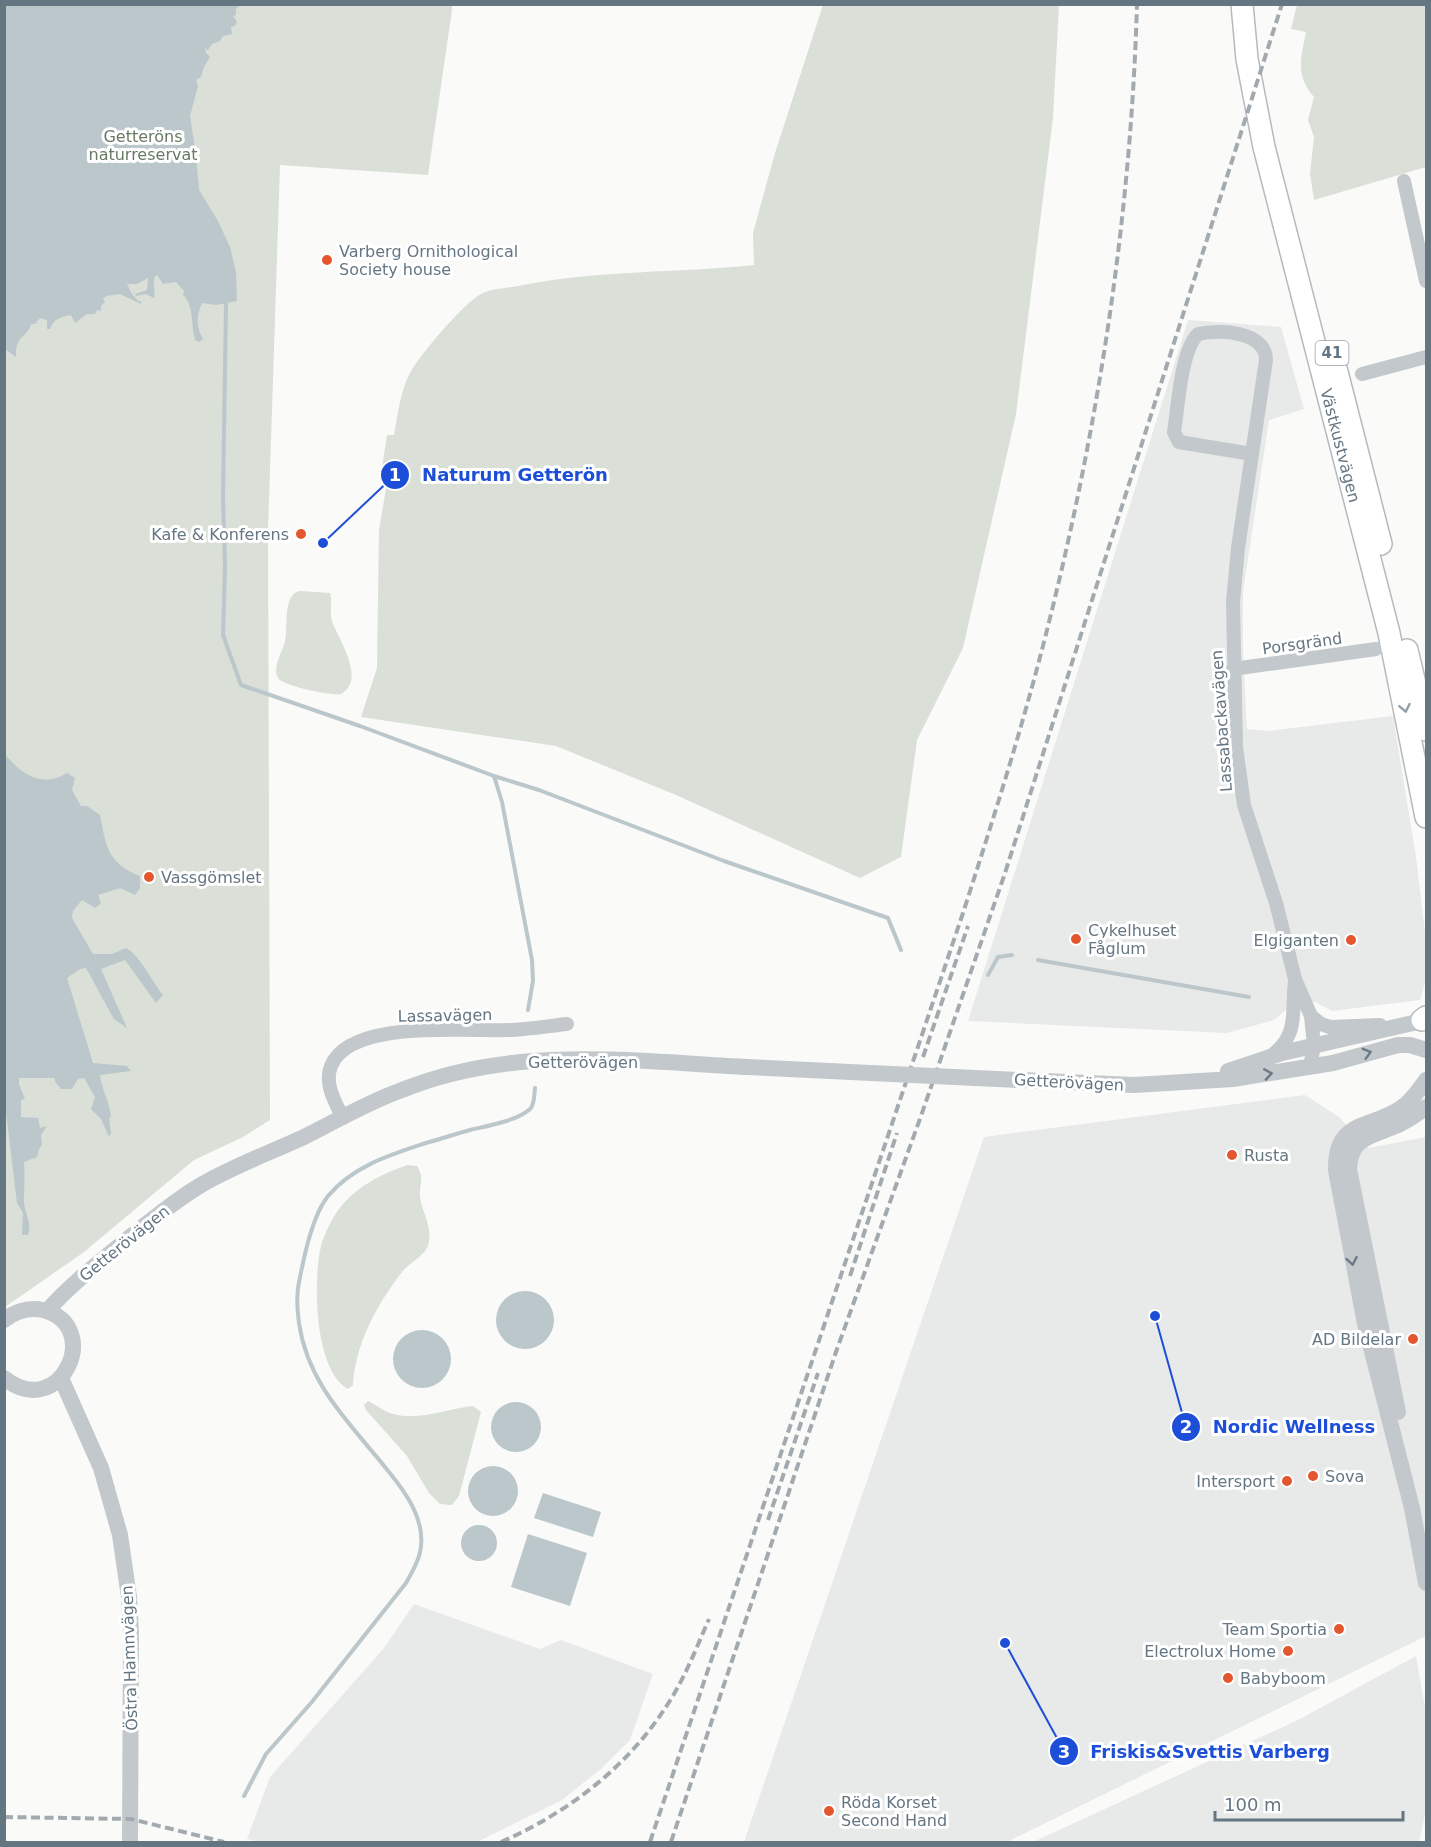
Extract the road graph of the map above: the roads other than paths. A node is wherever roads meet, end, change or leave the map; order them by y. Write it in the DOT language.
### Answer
graph roads {
  1 [pos="1242,4"];
  2 [pos="1255,4"];
  3 [pos="1404,181"];
  4 [pos="1426,281"];
  5 [pos="1426,357"];
  6 [pos="1362,374"];
  7 [pos="1252,454"];
  8 [pos="1376,649"];
  9 [pos="1233,669"];
  10 [pos="1426,730"];
  11 [pos="1426,817"];
  12 [pos="1295,980"];
  13 [pos="1311,1016"];
  14 [pos="1294,1020"];
  15 [pos="1420,1020"];
  16 [pos="567,1024"];
  17 [pos="1426,1050"];
  18 [pos="1313,1056"];
  19 [pos="1269,1057"];
  20 [pos="1426,1080"];
  21 [pos="1189,1082"];
  22 [pos="1426,1107"];
  23 [pos="343,1118"];
  24 [pos="47,1311"];
  25 [pos="4,1320"];
  26 [pos="4,1378"];
  27 [pos="61,1378"];
  28 [pos="1412,1508"];
  29 [pos="1426,1583"];
  30 [pos="130,1842"];
  1 -- 11 [label="main road, Västkustvägen / 41, one-way"];
  2 -- 10 [label="main road, Västkustvägen / 41"];
  3 -- 4 [label="street"];
  5 -- 6 [label="street"];
  7 -- 7 [label="street, Lassabackavägen"];
  7 -- 9 [label="street, Lassabackavägen"];
  8 -- 9 [label="street, Porsgränd"];
  9 -- 12 [label="street, Lassabackavägen"];
  12 -- 13 [label="street"];
  12 -- 14 [label="street"];
  13 -- 15 [label="street"];
  13 -- 18 [label="street"];
  14 -- 18 [label="street"];
  14 -- 19 [label="street"];
  15 -- 18 [label="street, Getterövägen"];
  16 -- 23 [label="street, Lassavägen"];
  18 -- 17 [label="street, Getterövägen, one-way"];
  18 -- 19 [label="street, Getterövägen"];
  21 -- 18 [label="street, Getterövägen, one-way"];
  19 -- 21 [label="street, Getterövägen"];
  20 -- 28 [label="street, one-way"];
  21 -- 23 [label="street, Getterövägen, bridge"];
  22 -- 28 [label="street"];
  23 -- 24 [label="street, Getterövägen"];
  24 -- 25 [label="street"];
  24 -- 27 [label="street"];
  26 -- 27 [label="street"];
  27 -- 30 [label="street, Östra Hamnvägen"];
  28 -- 29 [label="street"];
}
